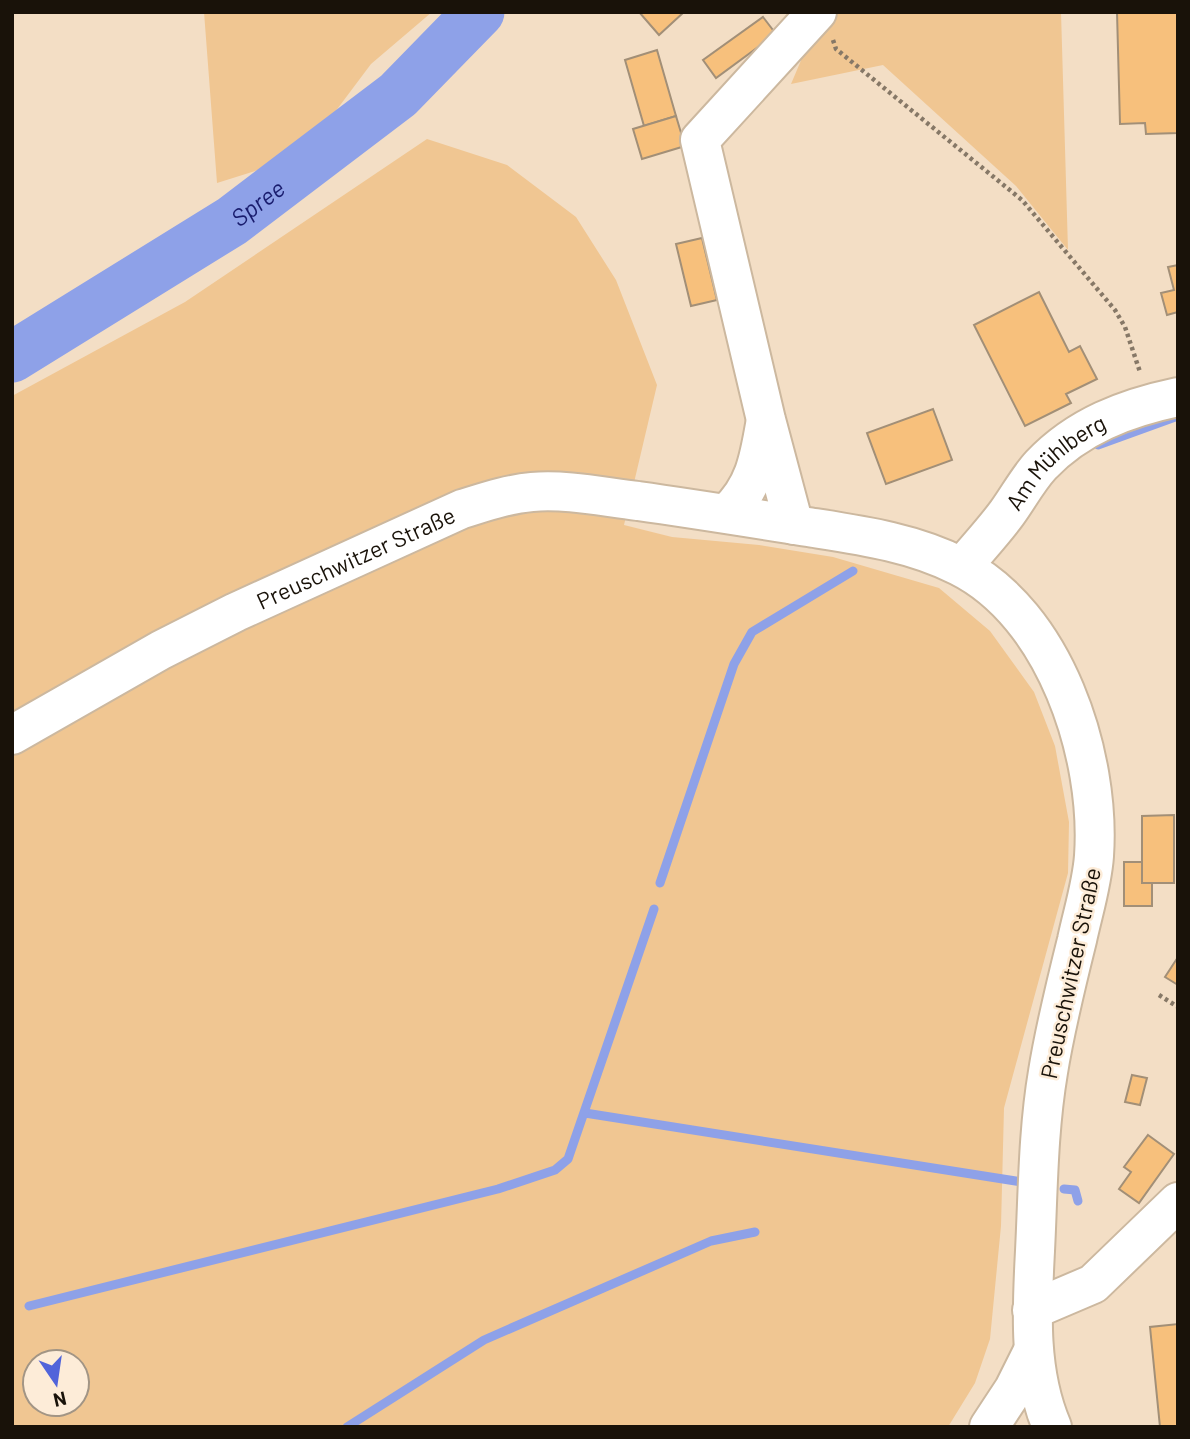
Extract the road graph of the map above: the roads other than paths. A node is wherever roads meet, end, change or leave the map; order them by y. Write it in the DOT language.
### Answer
graph roads {
  1 [pos="824,25"];
  2 [pos="1164,400"];
  3 [pos="766,420"];
  4 [pos="727,513"];
  5 [pos="794,525"];
  6 [pos="962,567"];
  7 [pos="12,735"];
  8 [pos="1178,1202"];
  9 [pos="1032,1310"];
  10 [pos="1033,1351"];
  11 [pos="989,1427"];
  12 [pos="1052,1427"];
  1 -- 3 [label="street"];
  2 -- 6 [label="street, Am Mühlberg"];
  3 -- 4 [label="street"];
  3 -- 5 [label="street"];
  4 -- 5 [label="street, Preuschwitzer Straße"];
  4 -- 7 [label="street, Preuschwitzer Straße"];
  5 -- 6 [label="street, Preuschwitzer Straße"];
  6 -- 9 [label="street, Preuschwitzer Straße"];
  8 -- 9 [label="street"];
  9 -- 10 [label="street, Preuschwitzer Straße"];
  10 -- 11 [label="street"];
  10 -- 12 [label="street, Preuschwitzer Straße"];
}
